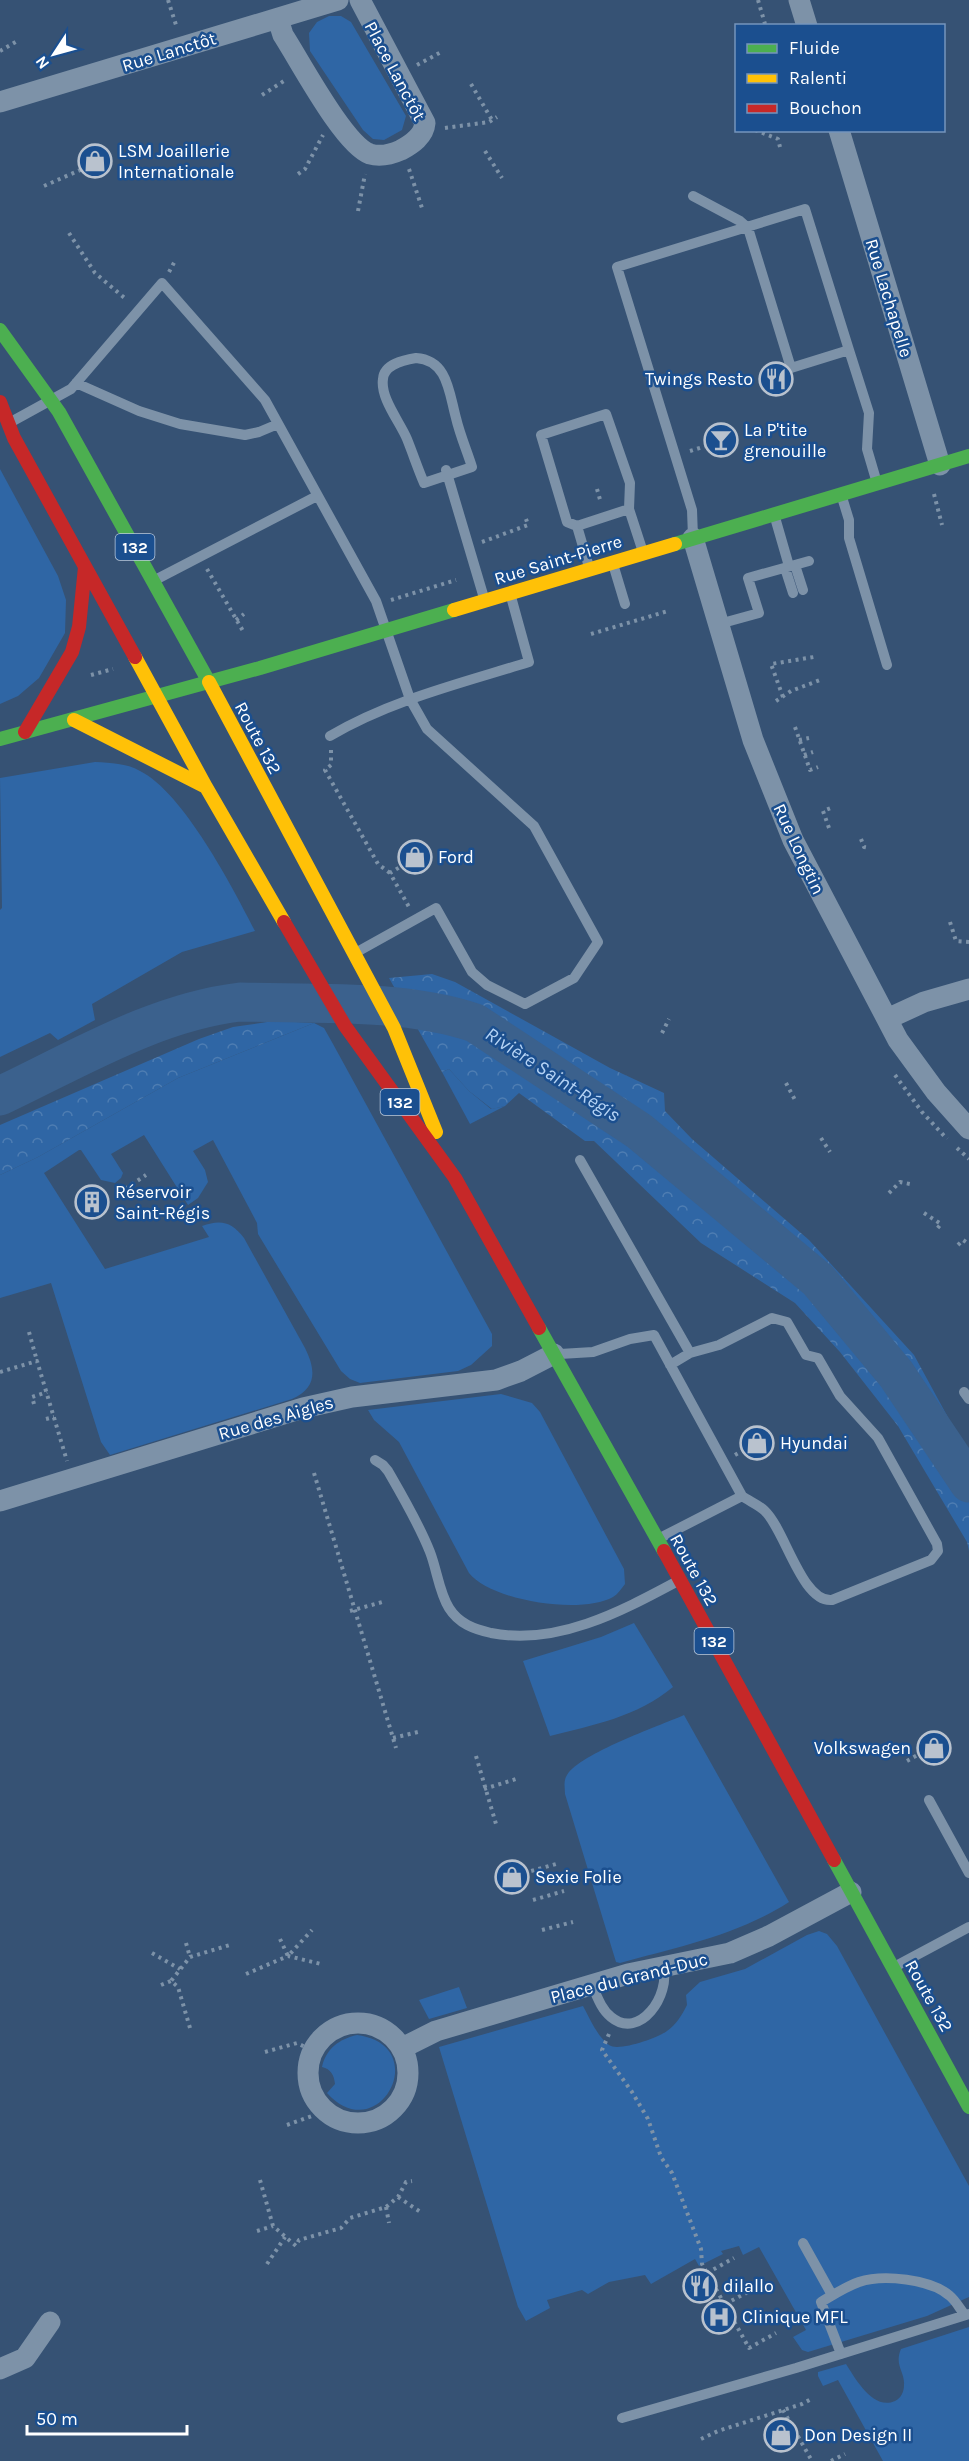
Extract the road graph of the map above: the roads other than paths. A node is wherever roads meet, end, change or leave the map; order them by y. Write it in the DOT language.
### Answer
graph roads {
  1 [pos="338,0"];
  2 [pos="360,0"];
  3 [pos="799,0"];
  4 [pos="278,19"];
  5 [pos="806,24"];
  6 [pos="0,102"];
  7 [pos="839,132"];
  8 [pos="693,196"];
  9 [pos="748,228"];
  10 [pos="0,330"];
  11 [pos="849,350"];
  12 [pos="76,383"];
  13 [pos="51,401"];
  14 [pos="0,402"];
  15 [pos="9,423"];
  16 [pos="278,424"];
  17 [pos="969,456"];
  18 [pos="940,465"];
  19 [pos="447,472"];
  20 [pos="877,483"];
  21 [pos="841,494"];
  22 [pos="317,496"];
  23 [pos="629,509"];
  24 [pos="773,514"];
  25 [pos="577,526"];
  26 [pos="693,538"];
  27 [pos="644,553"];
  28 [pos="809,561"];
  29 [pos="612,562"];
  30 [pos="790,566"];
  31 [pos="85,567"];
  32 [pos="590,569"];
  33 [pos="154,581"];
  34 [pos="798,592"];
  35 [pos="510,593"];
  36 [pos="485,601"];
  37 [pos="625,604"];
  38 [pos="719,624"];
  39 [pos="385,630"];
  40 [pos="887,665"];
  41 [pos="209,682"];
  42 [pos="156,696"];
  43 [pos="410,699"];
  44 [pos="74,720"];
  45 [pos="25,732"];
  46 [pos="330,736"];
  47 [pos="0,739"];
  48 [pos="206,787"];
  49 [pos="354,954"];
  50 [pos="969,989"];
  51 [pos="887,1019"];
  52 [pos="969,1129"];
  53 [pos="580,1160"];
  54 [pos="455,1178"];
  55 [pos="690,1353"];
  56 [pos="554,1354"];
  57 [pos="670,1365"];
  58 [pos="375,1460"];
  59 [pos="742,1496"];
  60 [pos="0,1501"];
  61 [pos="657,1540"];
  62 [pos="680,1580"];
  63 [pos="929,1800"];
  64 [pos="969,1873"];
  65 [pos="851,1892"];
  66 [pos="969,1927"];
  67 [pos="663,1966"];
  68 [pos="893,1968"];
  69 [pos="592,1985"];
  70 [pos="402,2048"];
  71 [pos="969,2107"];
  72 [pos="803,2243"];
  73 [pos="832,2295"];
  74 [pos="967,2314"];
  75 [pos="50,2322"];
  76 [pos="841,2354"];
  77 [pos="0,2369"];
  78 [pos="622,2418"];
  1 -- 4 [label="street, Rue Lanctôt"];
  2 -- 4 [label="street, Place Lanctôt"];
  3 -- 5 [label="street"];
  4 -- 6 [label="street, Rue Lanctôt"];
  7 -- 18 [label="street, Rue Lachapelle"];
  8 -- 9 [label="lane"];
  9 -- 11 [label="lane"];
  9 -- 11 [label="lane"];
  9 -- 26 [label="lane"];
  10 -- 13 [label="main road, Route 132 / 132"];
  11 -- 20 [label="lane"];
  12 -- 13 [label="lane"];
  12 -- 16 [label="lane"];
  12 -- 16 [label="lane"];
  13 -- 15 [label="lane"];
  13 -- 33 [label="main road, Route 132 / 132"];
  14 -- 15 [label="main road, Route 132 / 132"];
  15 -- 31 [label="main road, Route 132 / 132"];
  16 -- 22 [label="lane"];
  17 -- 18 [label="main road, Rue Saint-Pierre"];
  18 -- 20 [label="main road, Rue Saint-Pierre"];
  19 -- 19 [label="lane"];
  19 -- 36 [label="lane"];
  20 -- 21 [label="main road, Rue Saint-Pierre"];
  21 -- 24 [label="main road, Rue Saint-Pierre"];
  21 -- 40 [label="lane"];
  22 -- 33 [label="lane"];
  22 -- 39 [label="lane"];
  23 -- 25 [label="lane"];
  23 -- 25 [label="lane"];
  23 -- 27 [label="lane"];
  24 -- 26 [label="main road, Rue Saint-Pierre"];
  24 -- 30 [label="lane"];
  25 -- 32 [label="lane"];
  26 -- 27 [label="main road, Rue Saint-Pierre"];
  26 -- 38 [label="street, Rue Longtin"];
  27 -- 29 [label="main road, Rue Saint-Pierre"];
  28 -- 30 [label="lane"];
  29 -- 32 [label="main road, Rue Saint-Pierre"];
  29 -- 37 [label="lane"];
  30 -- 34 [label="lane"];
  30 -- 38 [label="lane"];
  31 -- 42 [label="main road, Route 132 / 132"];
  31 -- 45 [label="main road"];
  32 -- 35 [label="main road, Rue Saint-Pierre"];
  33 -- 41 [label="main road, Route 132 / 132"];
  35 -- 36 [label="main road, Rue Saint-Pierre"];
  35 -- 43 [label="lane"];
  36 -- 39 [label="main road, Rue Saint-Pierre"];
  38 -- 51 [label="street, Rue Longtin"];
  39 -- 41 [label="main road, Rue Saint-Pierre"];
  39 -- 43 [label="lane"];
  41 -- 42 [label="main road, Rue Saint-Pierre"];
  41 -- 49 [label="main road, Route 132 / 132"];
  42 -- 44 [label="main road, Rue Saint-Pierre"];
  42 -- 48 [label="main road, Route 132 / 132"];
  43 -- 46 [label="lane"];
  43 -- 49 [label="lane"];
  44 -- 45 [label="main road, Rue Saint-Pierre"];
  44 -- 48 [label="main road"];
  45 -- 47 [label="main road, Rue Saint-Pierre"];
  48 -- 54 [label="main road, Route 132 / 132"];
  49 -- 54 [label="main road, Route 132 / 132"];
  50 -- 51 [label="street"];
  51 -- 52 [label="street, Rue Longtin"];
  53 -- 55 [label="lane"];
  54 -- 56 [label="main road, Route 132 / 132"];
  55 -- 57 [label="lane"];
  55 -- 59 [label="lane"];
  56 -- 57 [label="lane"];
  56 -- 60 [label="street, Rue des Aigles"];
  56 -- 61 [label="main road, Route 132 / 132"];
  57 -- 59 [label="lane"];
  58 -- 62 [label="lane"];
  59 -- 61 [label="lane"];
  61 -- 62 [label="main road, Route 132 / 132"];
  62 -- 65 [label="main road, Route 132 / 132"];
  63 -- 64 [label="lane"];
  65 -- 67 [label="street, Place du Grand-Duc"];
  65 -- 68 [label="main road, Route 132 / 132"];
  66 -- 68 [label="lane"];
  67 -- 69 [label="street, Place du Grand-Duc"];
  67 -- 69 [label="lane"];
  68 -- 71 [label="main road, Route 132 / 132"];
  69 -- 70 [label="street, Place du Grand-Duc"];
  70 -- 70 [label="street"];
  72 -- 73 [label="lane"];
  73 -- 74 [label="lane"];
  73 -- 76 [label="lane"];
  74 -- 76 [label="lane"];
  75 -- 77 [label="street"];
  76 -- 78 [label="lane"];
}
